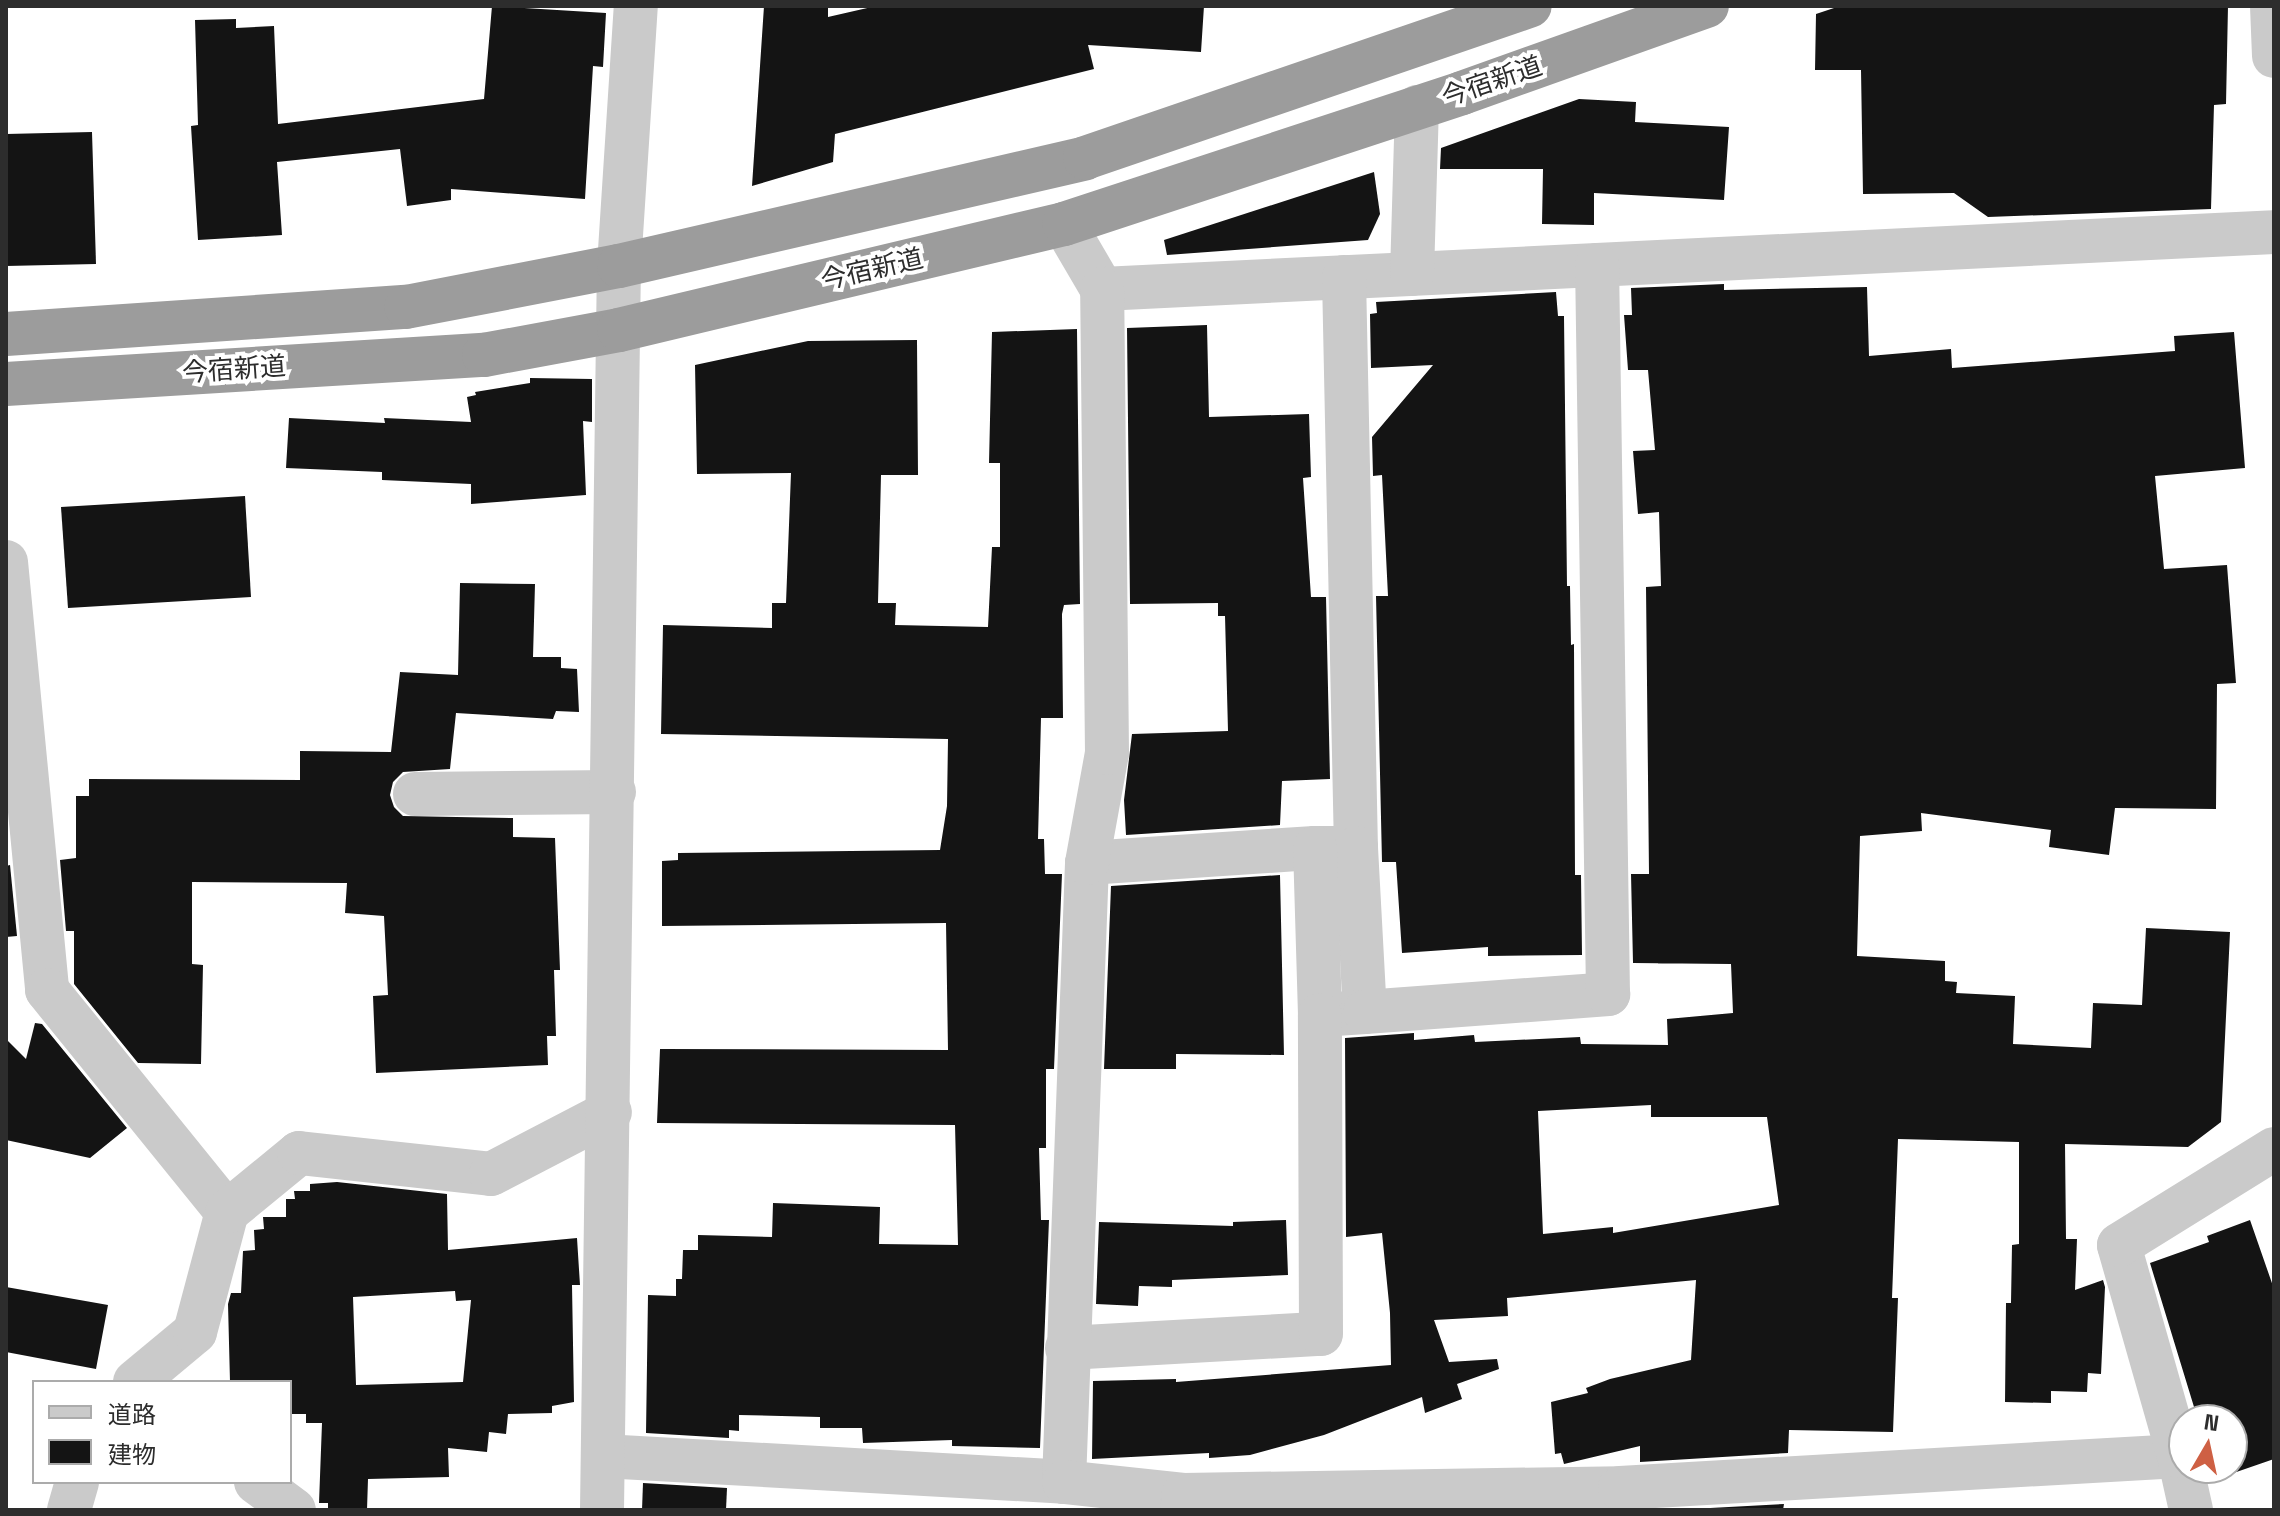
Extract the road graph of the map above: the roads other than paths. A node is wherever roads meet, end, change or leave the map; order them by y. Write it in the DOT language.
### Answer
graph roads {
  1 [pos="636,6"];
  2 [pos="1530,6"];
  3 [pos="1707,6"];
  4 [pos="2272,6"];
  5 [pos="1442,22"];
  6 [pos="2274,56"];
  7 [pos="1417,107"];
  8 [pos="1064,224"];
  9 [pos="2274,232"];
  10 [pos="1597,265"];
  11 [pos="619,266"];
  12 [pos="1412,274"];
  13 [pos="1344,277"];
  14 [pos="1102,289"];
  15 [pos="619,330"];
  16 [pos="6,334"];
  17 [pos="6,384"];
  18 [pos="6,562"];
  19 [pos="614,792"];
  20 [pos="415,794"];
  21 [pos="1335,848"];
  22 [pos="1087,863"];
  23 [pos="1365,1012"];
  24 [pos="1320,1015"];
  25 [pos="610,1112"];
  26 [pos="2274,1149"];
  27 [pos="227,1212"];
  28 [pos="1067,1348"];
  29 [pos="137,1380"];
  30 [pos="2168,1417"];
  31 [pos="603,1456"];
  32 [pos="2168,1457"];
  33 [pos="1064,1482"];
  34 [pos="76,1484"];
  35 [pos="259,1484"];
  36 [pos="2185,1484"];
  37 [pos="1183,1502"];
  38 [pos="69,1510"];
  39 [pos="294,1510"];
  40 [pos="602,1510"];
  41 [pos="2191,1510"];
  1 -- 11 [label="street"];
  2 -- 5 [label="highway, 今宿新道"];
  3 -- 7 [label="highway, 今宿新道"];
  4 -- 6 [label="street"];
  5 -- 11 [label="highway, 今宿新道"];
  7 -- 8 [label="highway, 今宿新道"];
  7 -- 12 [label="street"];
  8 -- 14 [label="street"];
  8 -- 15 [label="highway, 今宿新道"];
  9 -- 10 [label="street"];
  10 -- 12 [label="street"];
  10 -- 23 [label="street"];
  11 -- 15 [label="street"];
  11 -- 16 [label="highway, 今宿新道"];
  12 -- 13 [label="street"];
  13 -- 14 [label="street"];
  13 -- 21 [label="street"];
  14 -- 22 [label="street"];
  15 -- 17 [label="highway, 今宿新道"];
  15 -- 19 [label="street"];
  18 -- 27 [label="street"];
  19 -- 20 [label="street"];
  19 -- 25 [label="street"];
  21 -- 22 [label="street"];
  21 -- 23 [label="street"];
  21 -- 24 [label="street"];
  22 -- 28 [label="street"];
  23 -- 24 [label="street"];
  24 -- 28 [label="street"];
  25 -- 27 [label="street"];
  25 -- 31 [label="street"];
  26 -- 30 [label="street"];
  27 -- 29 [label="street"];
  28 -- 33 [label="street"];
  31 -- 33 [label="street"];
  31 -- 40 [label="street"];
  32 -- 37 [label="street"];
  33 -- 37 [label="street"];
  34 -- 38 [label="street"];
  35 -- 39 [label="street"];
  36 -- 41 [label="street"];
}
